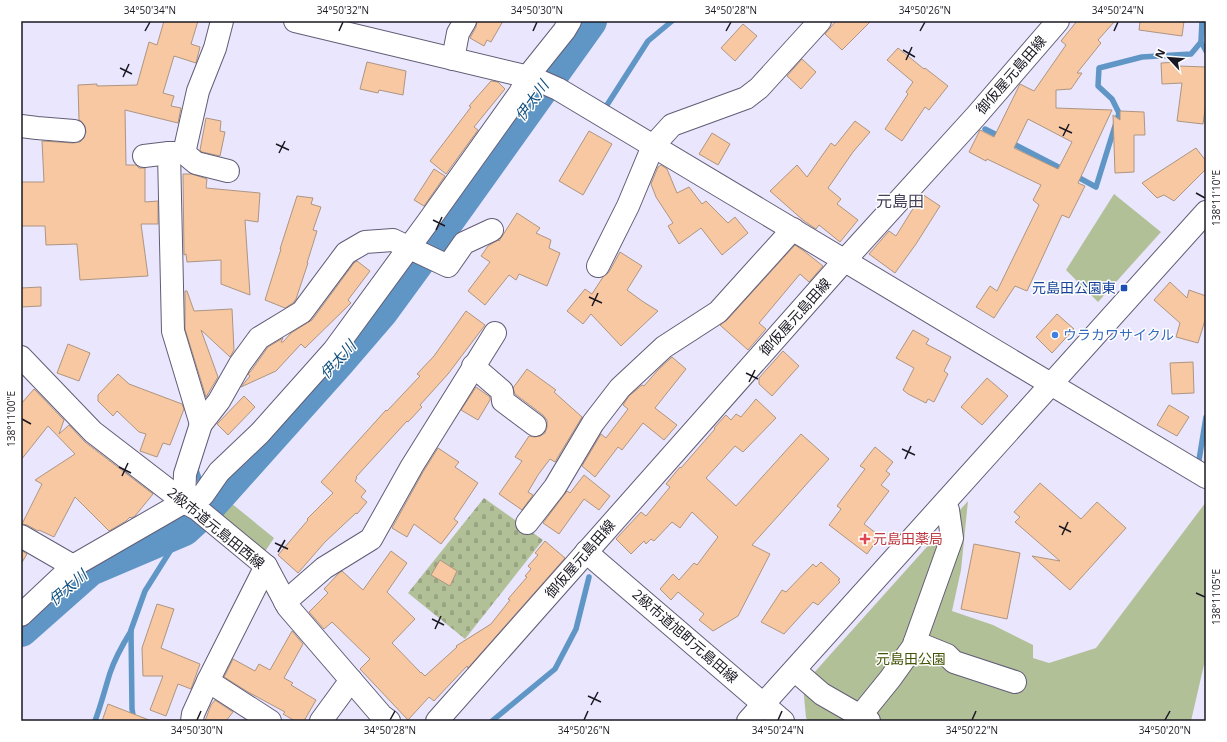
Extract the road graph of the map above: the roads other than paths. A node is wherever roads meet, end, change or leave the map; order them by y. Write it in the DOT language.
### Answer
graph roads {
  1 [pos="222,21"];
  2 [pos="295,21"];
  3 [pos="465,21"];
  4 [pos="570,21"];
  5 [pos="820,21"];
  6 [pos="1058,21"];
  7 [pos="453,59"];
  8 [pos="530,77"];
  9 [pos="21,126"];
  10 [pos="74,131"];
  11 [pos="653,146"];
  12 [pos="176,153"];
  13 [pos="144,156"];
  14 [pos="228,171"];
  15 [pos="1206,212"];
  16 [pos="793,229"];
  17 [pos="492,230"];
  18 [pos="410,247"];
  19 [pos="845,260"];
  20 [pos="598,266"];
  21 [pos="495,333"];
  22 [pos="21,357"];
  23 [pos="473,366"];
  24 [pos="1051,383"];
  25 [pos="201,424"];
  26 [pos="536,425"];
  27 [pos="1206,477"];
  28 [pos="184,502"];
  29 [pos="948,510"];
  30 [pos="527,523"];
  31 [pos="21,536"];
  32 [pos="586,552"];
  33 [pos="73,566"];
  34 [pos="266,566"];
  35 [pos="285,602"];
  36 [pos="21,615"];
  37 [pos="915,642"];
  38 [pos="800,675"];
  39 [pos="351,680"];
  40 [pos="208,681"];
  41 [pos="1015,682"];
  42 [pos="763,704"];
  43 [pos="864,718"];
  44 [pos="192,721"];
  45 [pos="270,721"];
  46 [pos="321,721"];
  47 [pos="389,721"];
  48 [pos="437,721"];
  49 [pos="748,721"];
  50 [pos="783,721"];
  1 -- 12 [label="street"];
  2 -- 7 [label="street"];
  3 -- 7 [label="street"];
  4 -- 8 [label="street"];
  5 -- 11 [label="street"];
  6 -- 19 [label="street, 御仮屋元島田線"];
  7 -- 8 [label="street"];
  8 -- 11 [label="street"];
  8 -- 18 [label="street"];
  9 -- 10 [label="street"];
  11 -- 16 [label="street"];
  11 -- 20 [label="street"];
  12 -- 13 [label="street"];
  12 -- 14 [label="street"];
  12 -- 25 [label="street"];
  15 -- 24 [label="street"];
  16 -- 19 [label="street"];
  16 -- 30 [label="street"];
  17 -- 18 [label="street"];
  18 -- 25 [label="street"];
  18 -- 28 [label="street"];
  19 -- 24 [label="street"];
  19 -- 32 [label="street, 御仮屋元島田線"];
  21 -- 23 [label="street"];
  22 -- 28 [label="street, 2級市道元島田西線"];
  23 -- 26 [label="street"];
  23 -- 35 [label="street"];
  24 -- 27 [label="street"];
  24 -- 42 [label="street"];
  25 -- 28 [label="street"];
  28 -- 33 [label="street"];
  28 -- 34 [label="street, 2級市道元島田西線"];
  29 -- 37 [label="street"];
  31 -- 33 [label="street"];
  32 -- 42 [label="street, 2級市道旭町元島田線"];
  32 -- 48 [label="street, 御仮屋元島田線"];
  33 -- 36 [label="street"];
  34 -- 35 [label="street, 2級市道元島田西線"];
  34 -- 40 [label="street"];
  35 -- 39 [label="street, 2級市道元島田西線"];
  37 -- 41 [label="street"];
  37 -- 43 [label="street"];
  38 -- 43 [label="street"];
  39 -- 46 [label="street"];
  39 -- 47 [label="street, 2級市道元島田西線"];
  40 -- 44 [label="street"];
  40 -- 45 [label="street"];
  42 -- 49 [label="street"];
  42 -- 50 [label="street, 2級市道旭町元島田線"];
}
